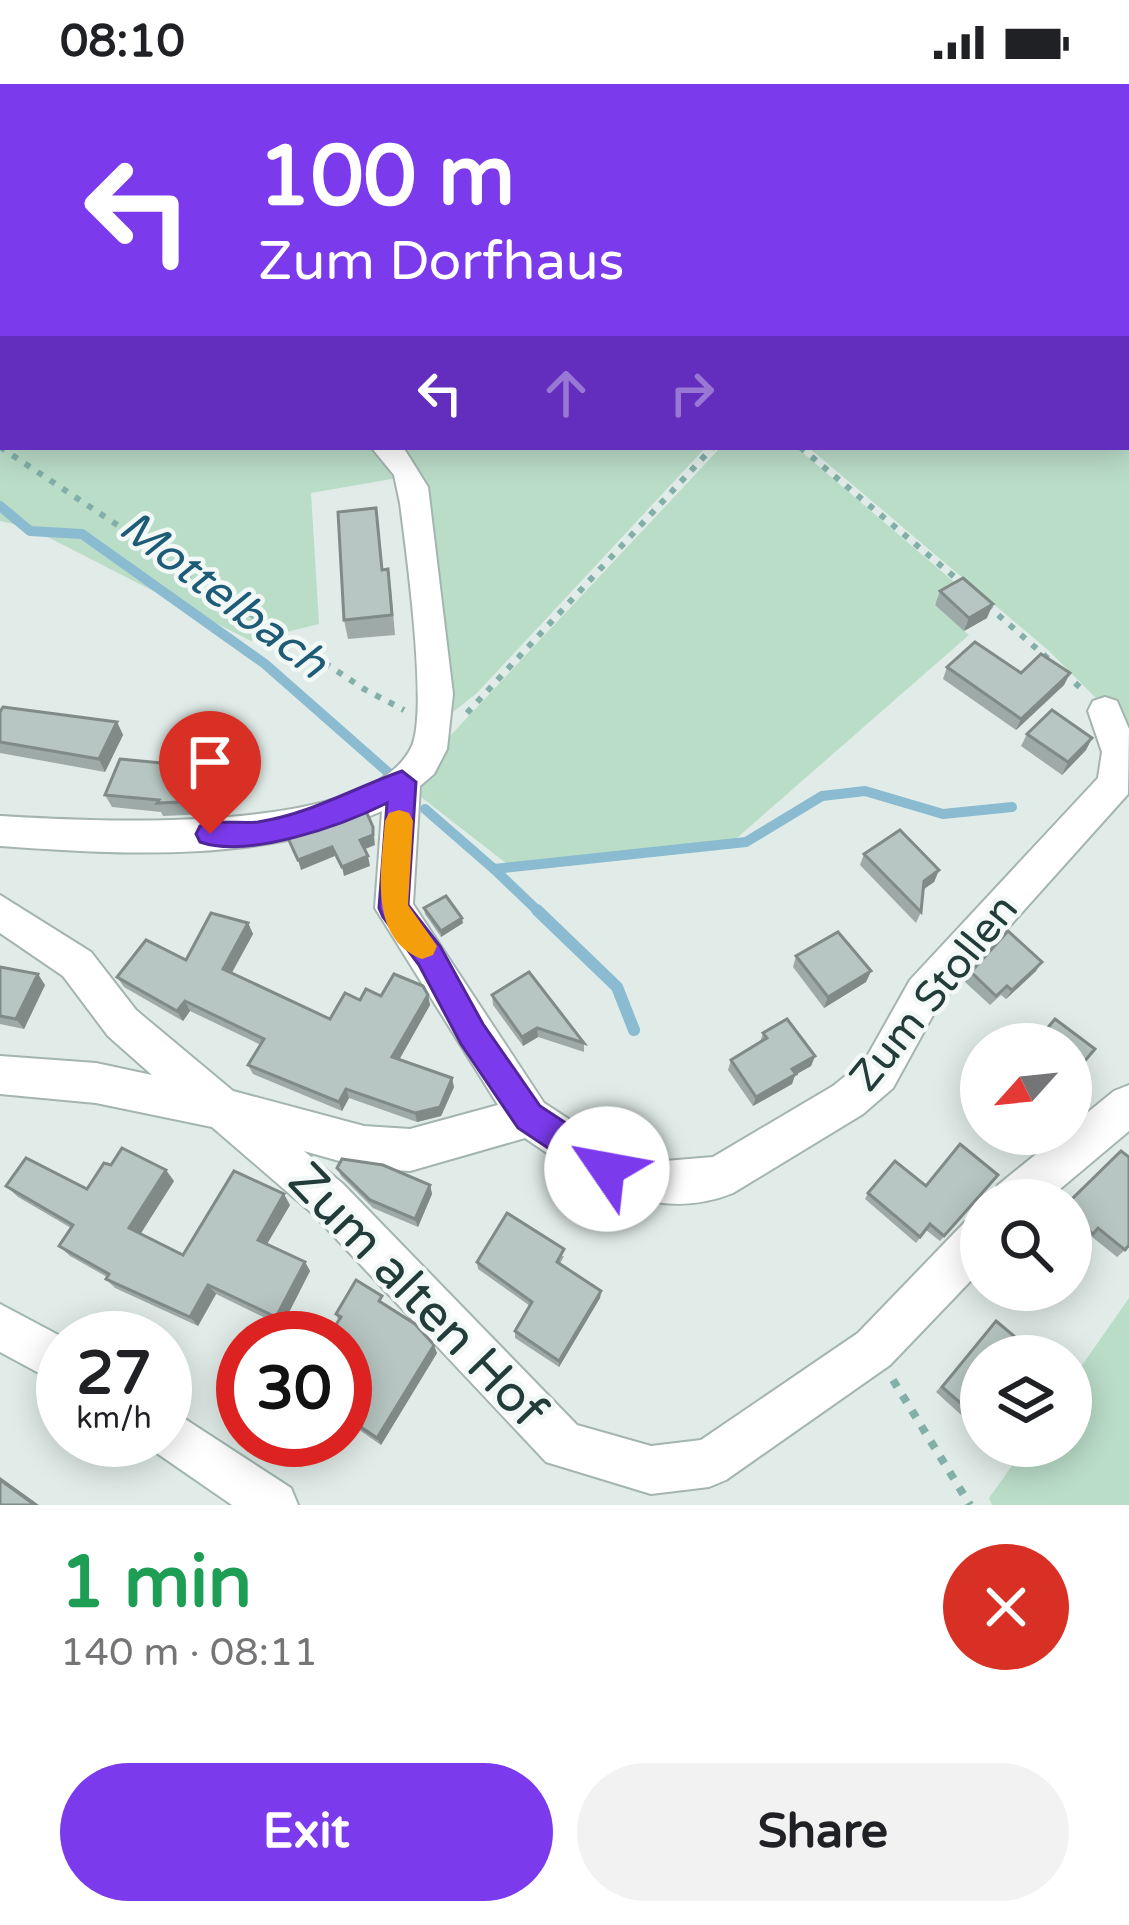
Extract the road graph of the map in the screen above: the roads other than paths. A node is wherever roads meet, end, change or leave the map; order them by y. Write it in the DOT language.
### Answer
graph roads {
  1 [pos="388,450"];
  2 [pos="1105,711"];
  3 [pos="402,782"];
  4 [pos="0,831"];
  5 [pos="0,912"];
  6 [pos="0,1076"];
  7 [pos="1129,1105"];
  8 [pos="228,1110"];
  9 [pos="529,1117"];
  10 [pos="1039,1179"];
  11 [pos="960,1260"];
  12 [pos="0,1327"];
  13 [pos="36,1348"];
  14 [pos="192,1449"];
  15 [pos="274,1505"];
  1 -- 3 [label="street"];
  2 -- 9 [label="street, Zum Stollen"];
  3 -- 4 [label="street"];
  3 -- 9 [label="street, Zum Stollen"];
  5 -- 8 [label="street, Zum alten Hof"];
  6 -- 8 [label="street"];
  7 -- 10 [label="street"];
  8 -- 9 [label="street"];
  8 -- 11 [label="street, Zum alten Hof"];
  12 -- 13 [label="street"];
  14 -- 15 [label="street"];
}
